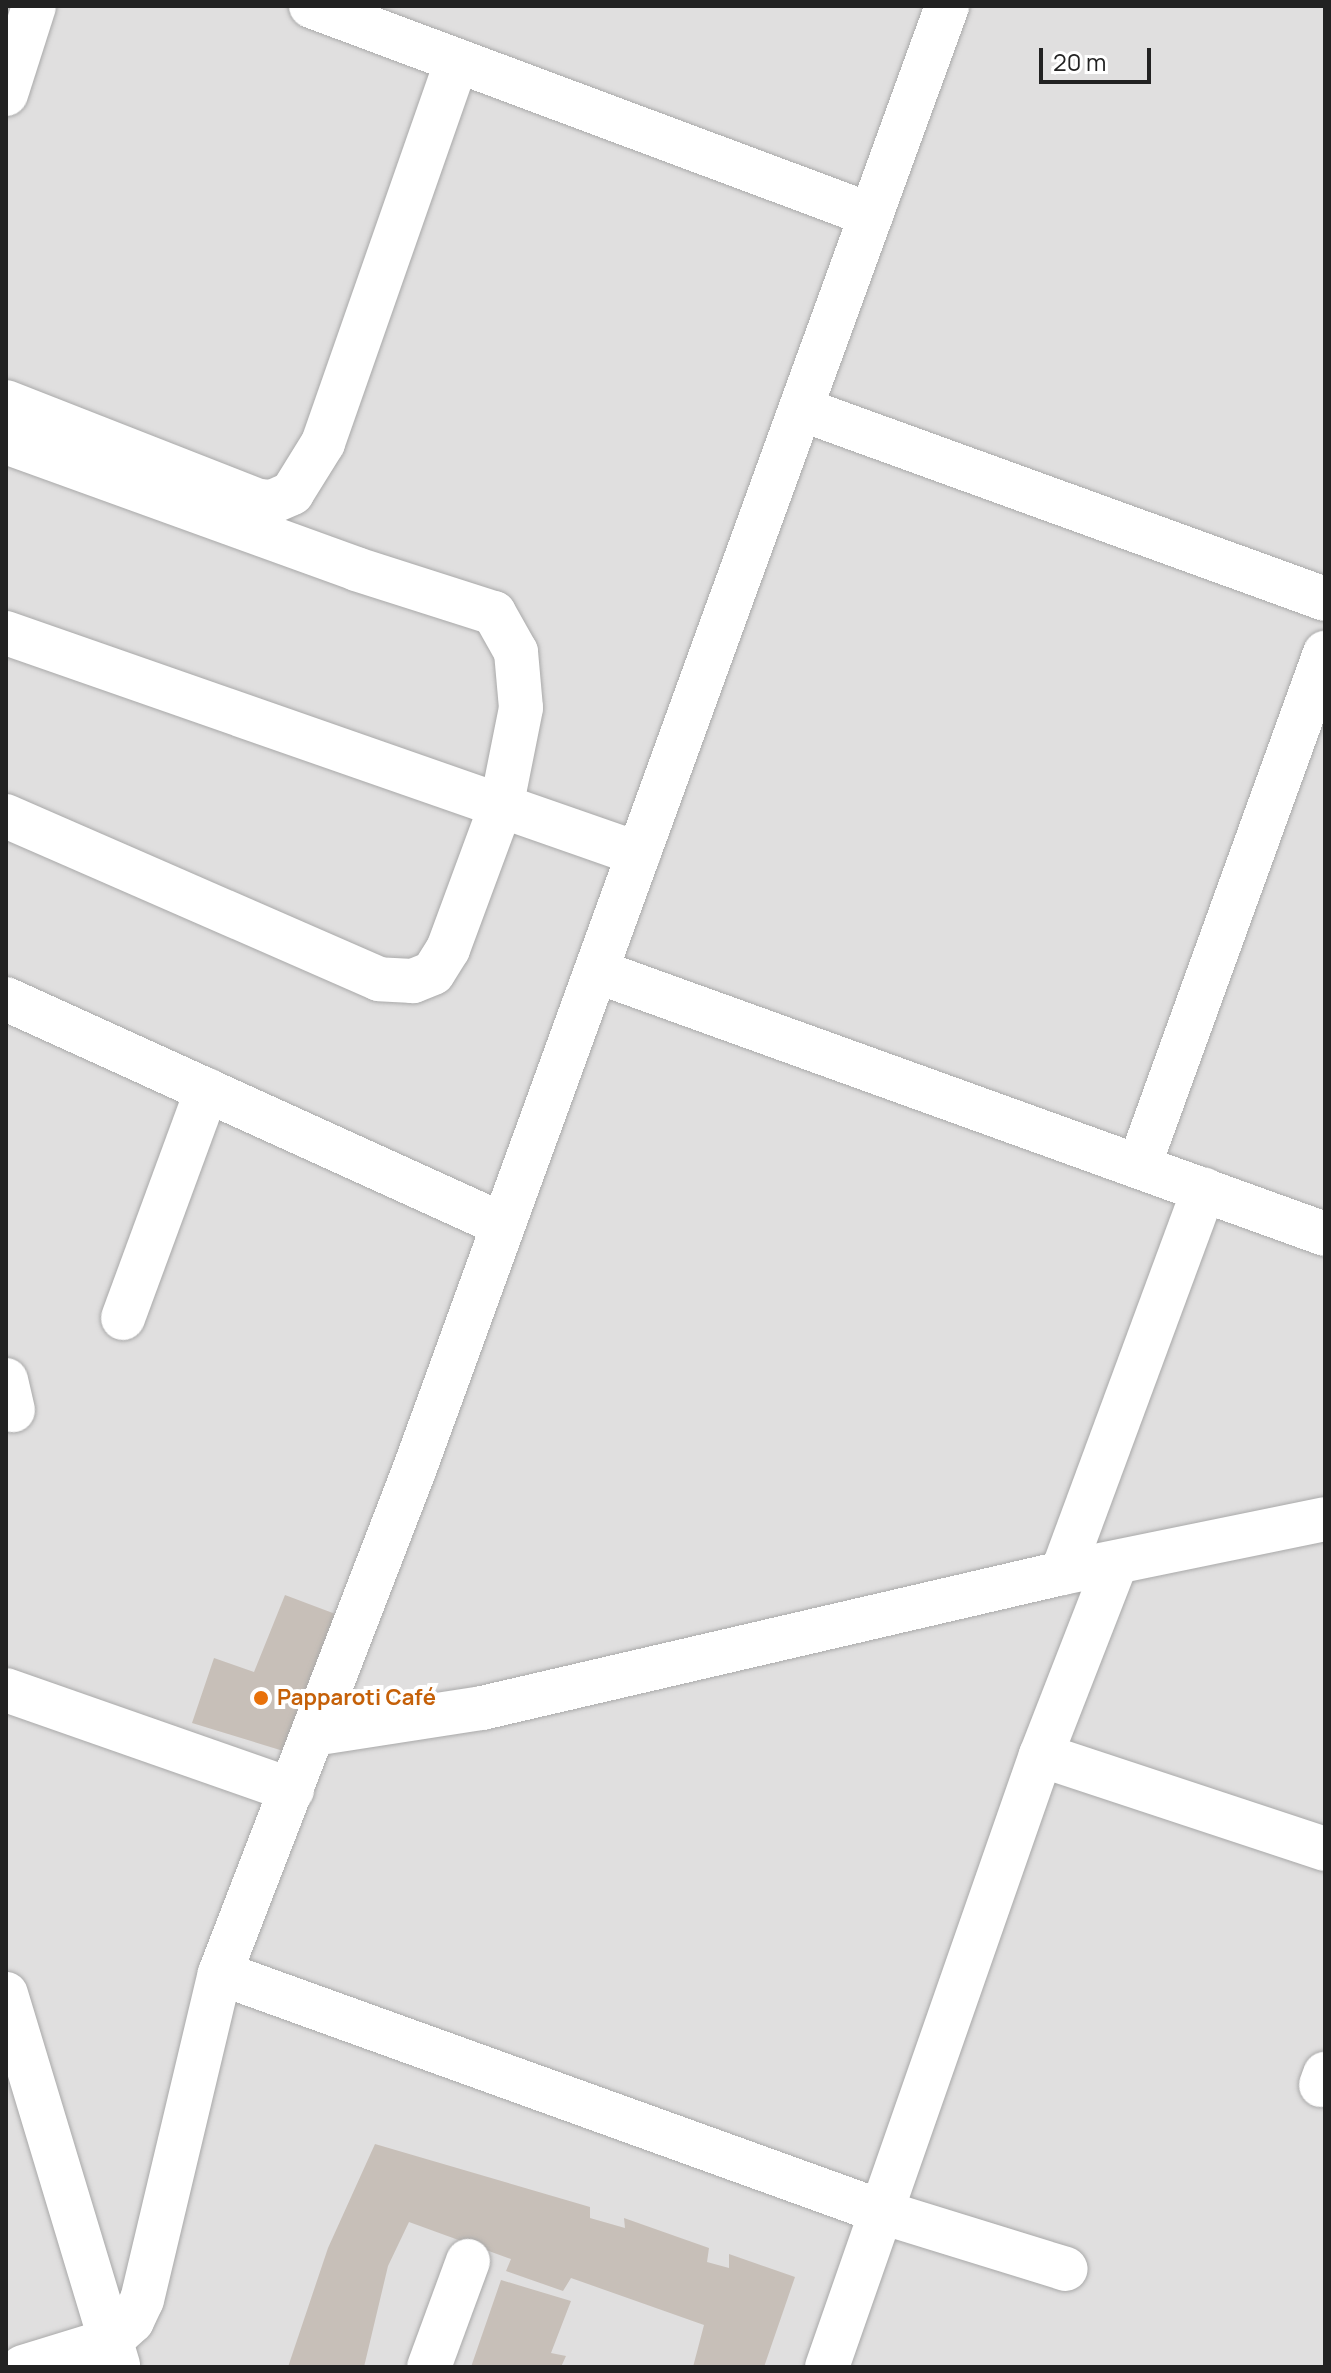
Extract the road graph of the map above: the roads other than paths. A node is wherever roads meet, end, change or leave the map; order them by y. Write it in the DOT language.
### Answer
graph roads {
  1 [pos="34,6"];
  2 [pos="311,6"];
  3 [pos="947,6"];
  4 [pos="457,61"];
  5 [pos="6,94"];
  6 [pos="871,215"];
  7 [pos="6,402"];
  8 [pos="801,409"];
  9 [pos="6,442"];
  10 [pos="1325,599"];
  11 [pos="6,633"];
  12 [pos="1325,653"];
  13 [pos="502,803"];
  14 [pos="6,816"];
  15 [pos="639,854"];
  16 [pos="596,971"];
  17 [pos="6,999"];
  18 [pos="207,1090"];
  19 [pos="1139,1166"];
  20 [pos="1204,1189"];
  21 [pos="503,1225"];
  22 [pos="1325,1234"];
  23 [pos="123,1318"];
  24 [pos="1325,1519"];
  25 [pos="1116,1563"];
  26 [pos="1062,1573"];
  27 [pos="6,1690"];
  28 [pos="314,1734"];
  29 [pos="1041,1755"];
  30 [pos="292,1790"];
  31 [pos="1325,1849"];
  32 [pos="220,1973"];
  33 [pos="6,1994"];
  34 [pos="885,2213"];
  35 [pos="468,2261"];
  36 [pos="1066,2269"];
  37 [pos="115,2354"];
  38 [pos="23,2367"];
  39 [pos="429,2367"];
  40 [pos="827,2367"];
  1 -- 5 [label="street"];
  2 -- 4 [label="street"];
  3 -- 6 [label="street"];
  4 -- 6 [label="street"];
  4 -- 7 [label="street"];
  6 -- 8 [label="street"];
  8 -- 10 [label="street"];
  8 -- 15 [label="street"];
  9 -- 13 [label="street"];
  11 -- 13 [label="street"];
  12 -- 19 [label="street"];
  13 -- 14 [label="street"];
  13 -- 15 [label="street"];
  15 -- 16 [label="street"];
  16 -- 19 [label="street"];
  16 -- 21 [label="street"];
  17 -- 18 [label="street"];
  18 -- 21 [label="street"];
  18 -- 23 [label="street"];
  19 -- 20 [label="street"];
  20 -- 22 [label="street"];
  20 -- 26 [label="street"];
  21 -- 28 [label="street"];
  24 -- 25 [label="street"];
  25 -- 26 [label="street"];
  25 -- 29 [label="street"];
  26 -- 28 [label="street"];
  27 -- 30 [label="street"];
  28 -- 30 [label="street"];
  29 -- 31 [label="street"];
  29 -- 34 [label="street"];
  30 -- 32 [label="street"];
  32 -- 34 [label="street"];
  32 -- 37 [label="street"];
  33 -- 37 [label="street"];
  34 -- 36 [label="street"];
  34 -- 40 [label="street"];
  35 -- 39 [label="street"];
  37 -- 38 [label="street"];
}
